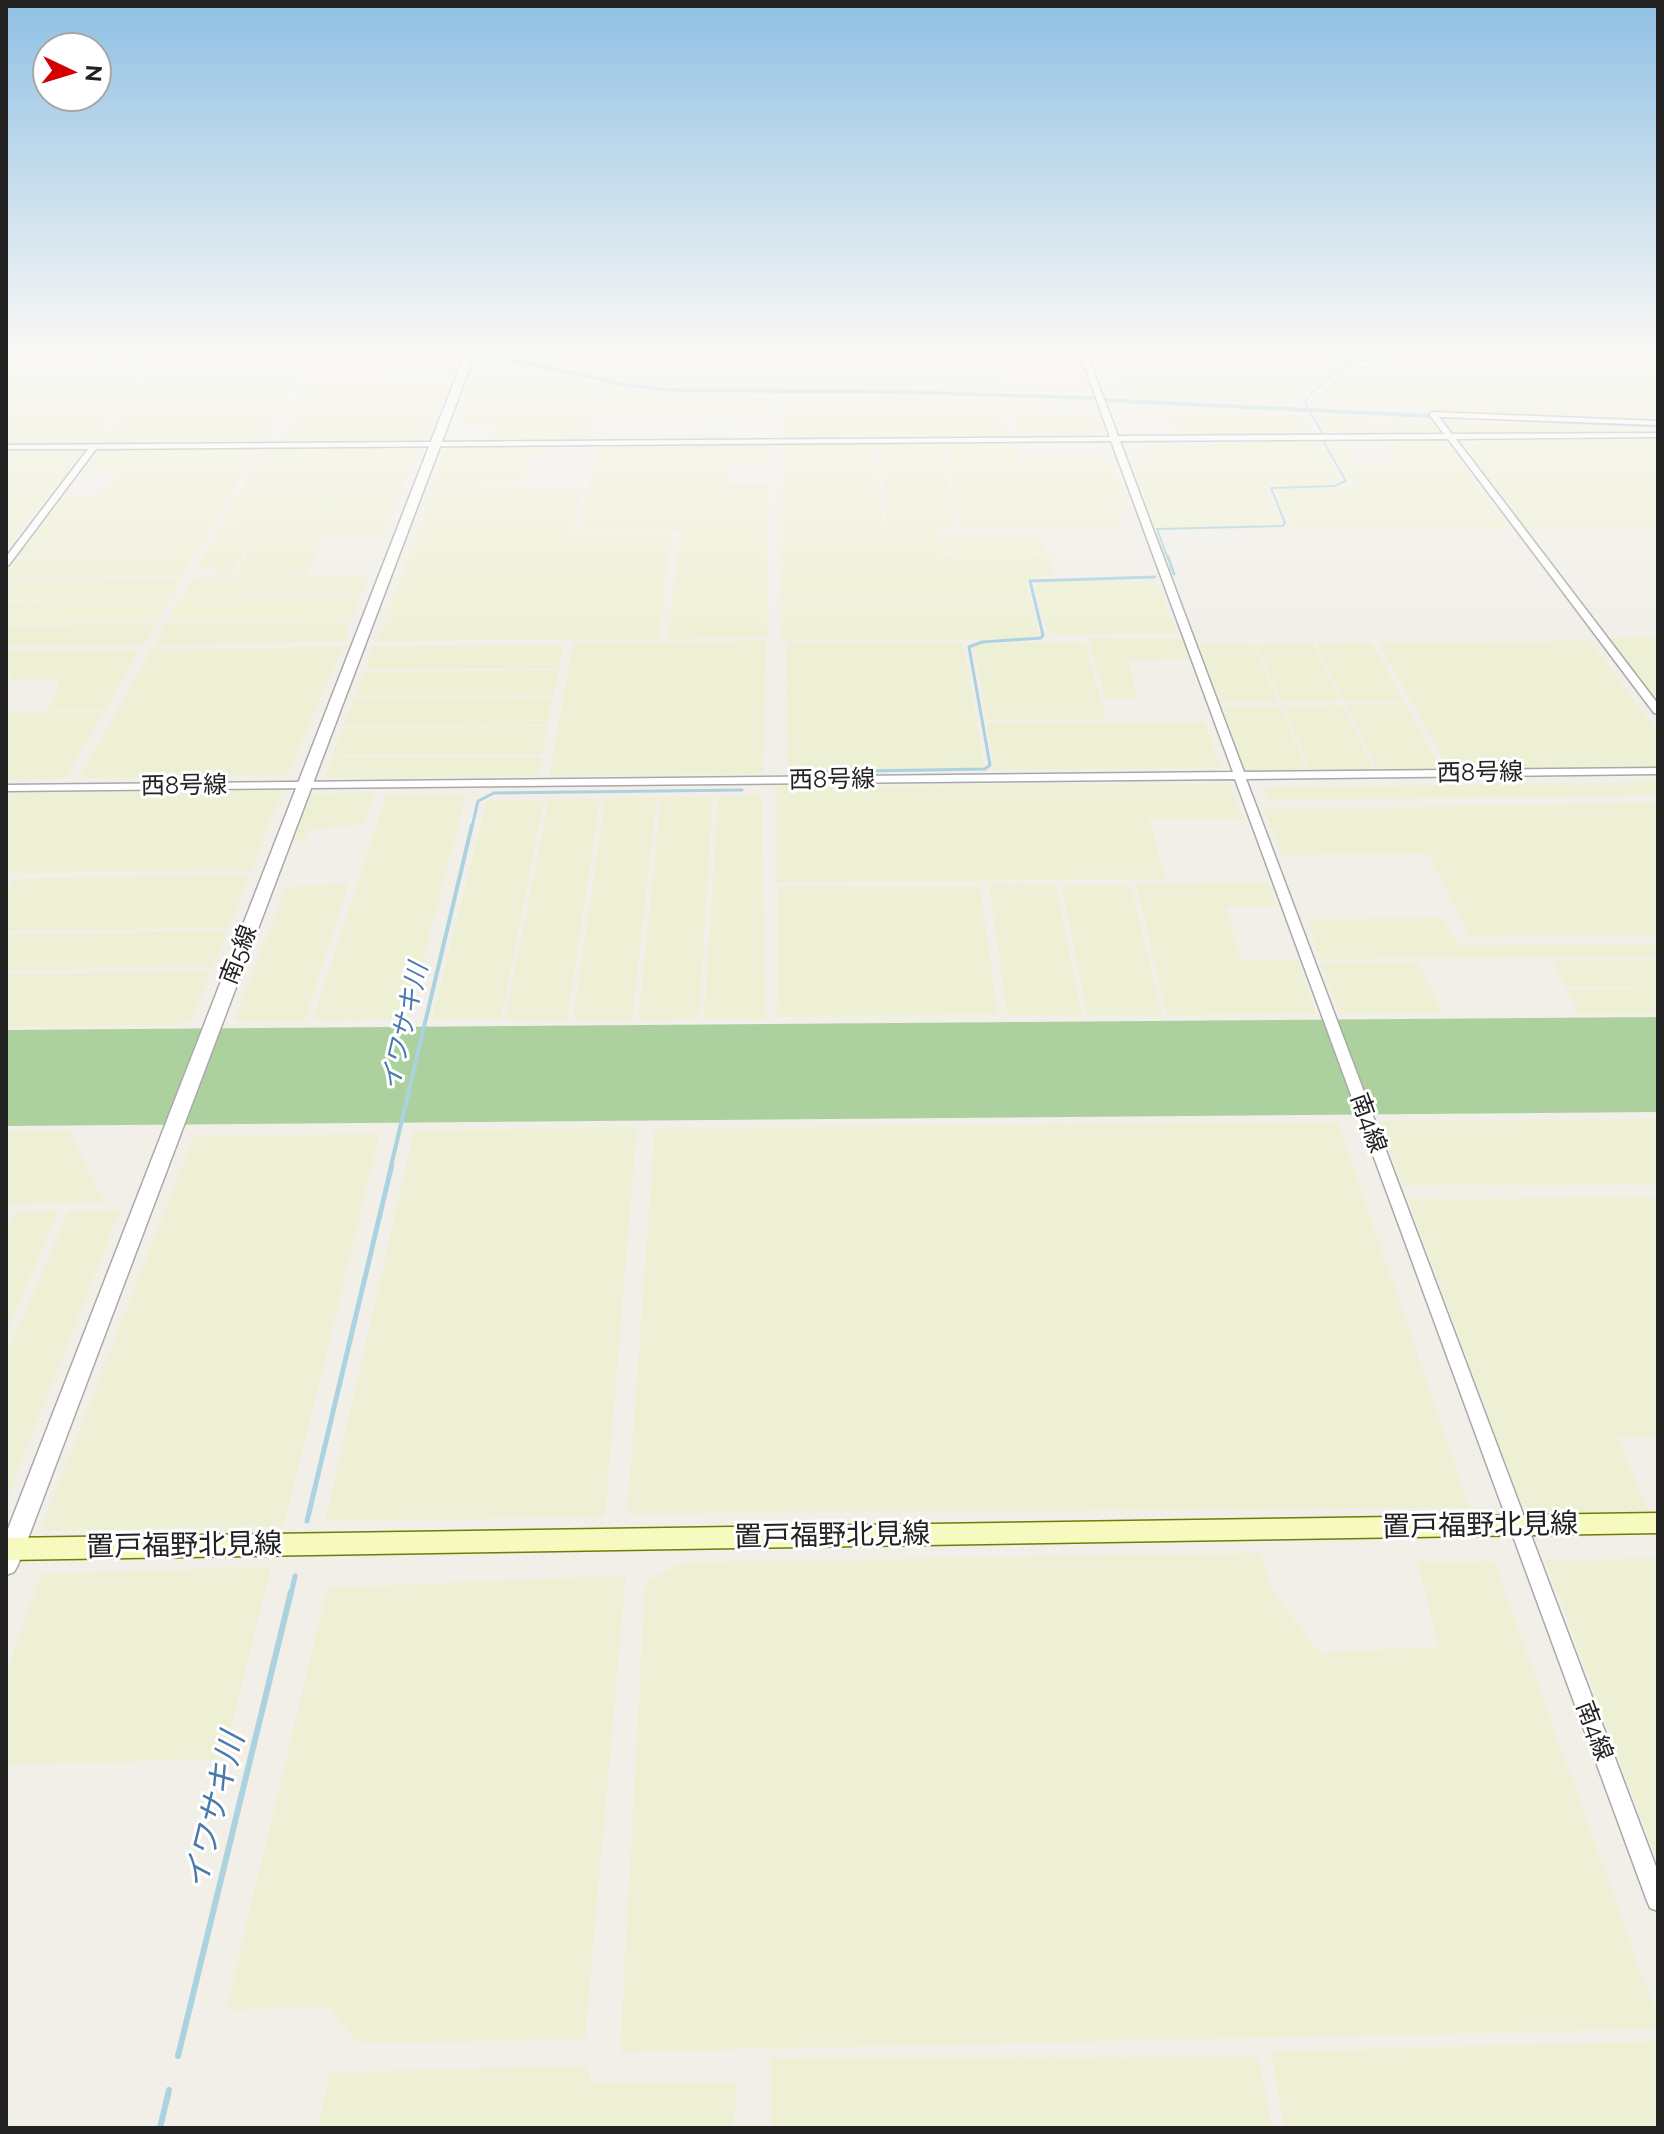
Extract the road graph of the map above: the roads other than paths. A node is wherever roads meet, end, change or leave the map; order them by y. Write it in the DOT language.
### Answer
graph roads {
  1 [pos="94,446"];
  2 [pos="164,446"];
  3 [pos="434,446"];
  4 [pos="1118,446"];
  5 [pos="1458,446"];
  6 [pos="6,447"];
  7 [pos="6,563"];
  8 [pos="1658,711"];
  9 [pos="1658,771"];
  10 [pos="1239,775"];
  11 [pos="304,785"];
  12 [pos="6,788"];
  13 [pos="1658,1523"];
  14 [pos="1518,1526"];
  15 [pos="8,1554"];
  16 [pos="1658,1901"];
  1 -- 2 [label="street"];
  1 -- 6 [label="street"];
  1 -- 7 [label="street"];
  3 -- 11 [label="street, 南5線"];
  4 -- 10 [label="street, 南4線"];
  5 -- 8 [label="street"];
  9 -- 10 [label="street, 西8号線"];
  10 -- 11 [label="street, 西8号線"];
  10 -- 14 [label="street, 南4線"];
  11 -- 12 [label="street, 西8号線"];
  11 -- 15 [label="street, 南5線"];
  13 -- 14 [label="main road, 置戸福野北見線"];
  14 -- 15 [label="main road, 置戸福野北見線"];
  14 -- 16 [label="street, 南4線"];
}
